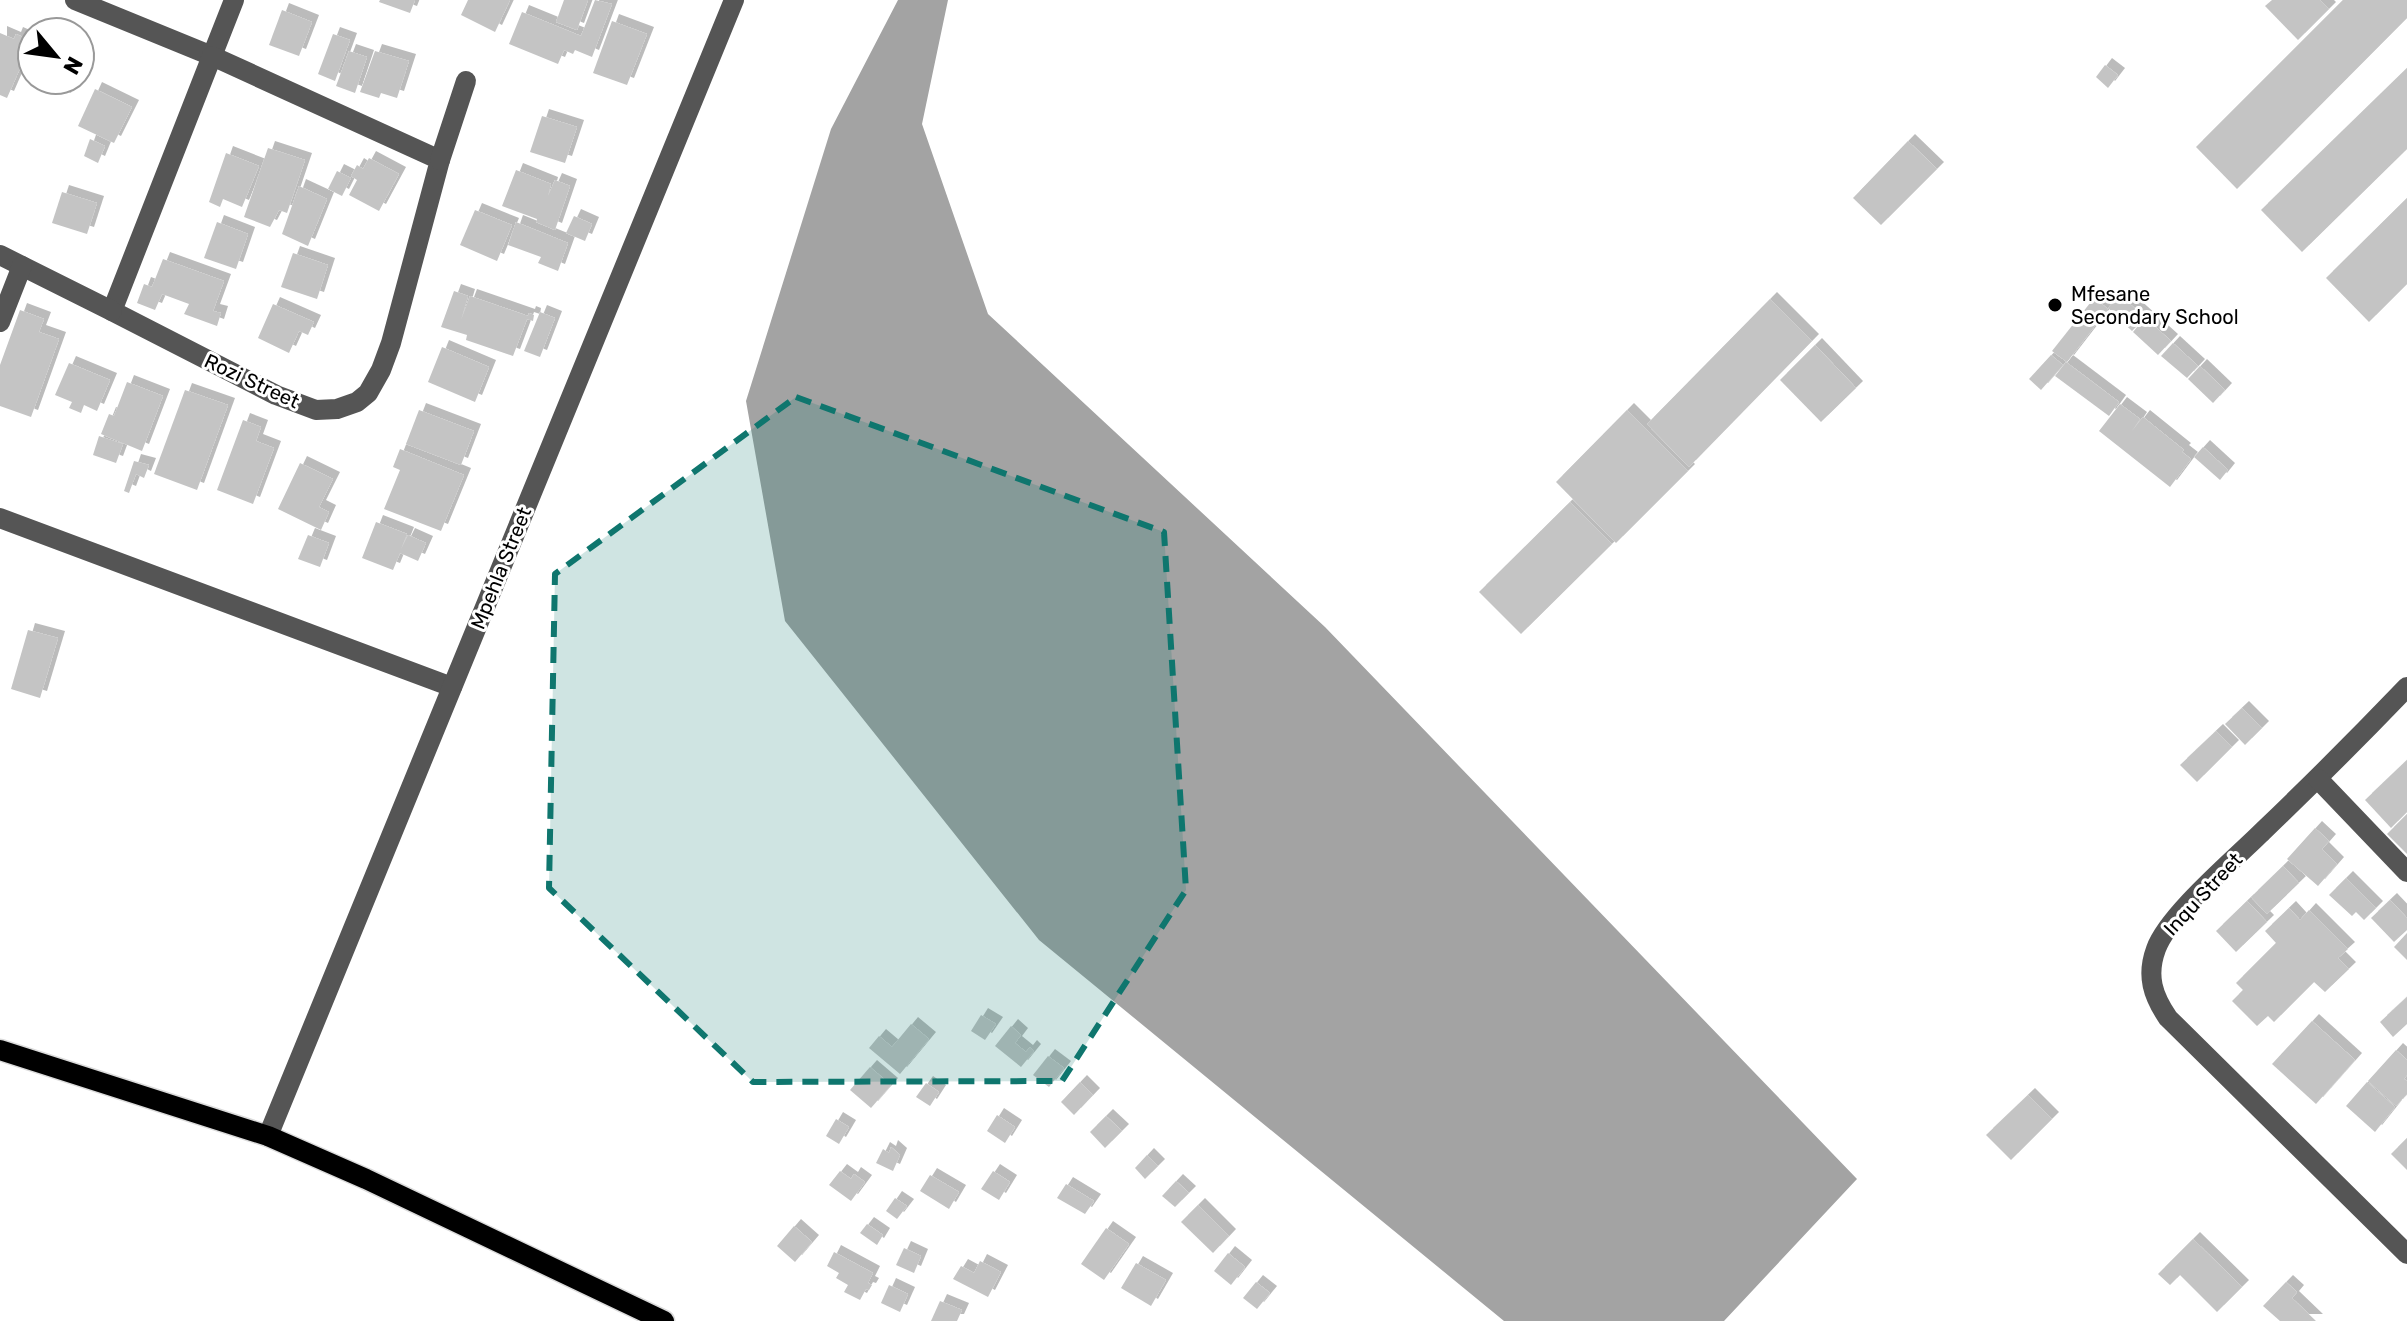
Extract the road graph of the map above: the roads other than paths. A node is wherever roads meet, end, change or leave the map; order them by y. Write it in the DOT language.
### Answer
graph roads {
  1 [pos="75,0"];
  2 [pos="234,0"];
  3 [pos="734,0"];
  4 [pos="212,56"];
  5 [pos="466,81"];
  6 [pos="440,160"];
  7 [pos="0,255"];
  8 [pos="22,266"];
  9 [pos="112,311"];
  10 [pos="0,322"];
  11 [pos="0,518"];
  12 [pos="452,687"];
  13 [pos="2407,687"];
  14 [pos="2318,779"];
  15 [pos="2407,872"];
  16 [pos="0,1050"];
  17 [pos="268,1136"];
  18 [pos="2407,1254"];
  19 [pos="664,1321"];
  1 -- 4 [label="street"];
  2 -- 4 [label="street"];
  3 -- 12 [label="street, Mpehla Street"];
  4 -- 6 [label="street"];
  4 -- 9 [label="street"];
  5 -- 6 [label="street, Rozi Street"];
  6 -- 9 [label="street, Rozi Street"];
  7 -- 8 [label="street, Rozi Street"];
  8 -- 9 [label="street, Rozi Street"];
  8 -- 10 [label="street"];
  11 -- 12 [label="street"];
  12 -- 17 [label="street, Mpehla Street"];
  13 -- 14 [label="street, Inqu Street"];
  14 -- 15 [label="street"];
  14 -- 18 [label="street, Inqu Street"];
  16 -- 17 [label="main road"];
  17 -- 19 [label="main road"];
}
